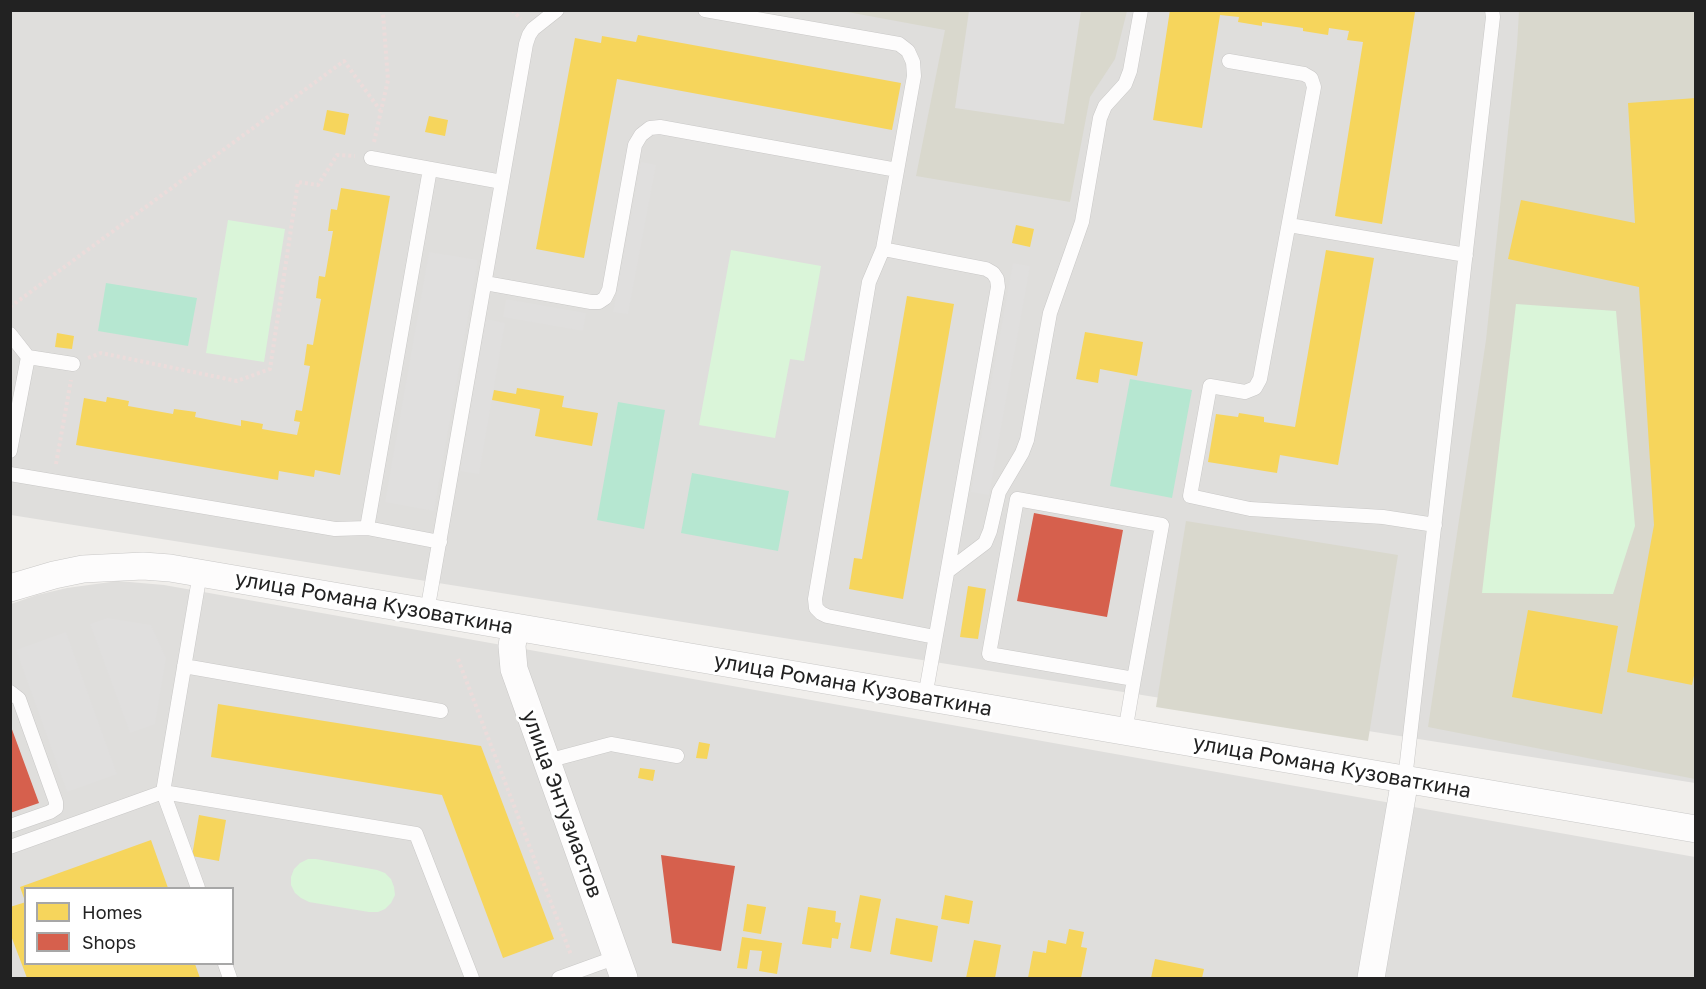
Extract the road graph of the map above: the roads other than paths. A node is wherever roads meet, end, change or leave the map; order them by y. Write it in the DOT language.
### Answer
graph roads {
  1 [pos="557,10"];
  2 [pos="705,10"];
  3 [pos="1141,10"];
  4 [pos="1493,13"];
  5 [pos="1229,61"];
  6 [pos="371,158"];
  7 [pos="430,169"];
  8 [pos="897,170"];
  9 [pos="502,182"];
  10 [pos="1289,225"];
  11 [pos="882,249"];
  12 [pos="1466,255"];
  13 [pos="485,283"];
  14 [pos="10,334"];
  15 [pos="28,357"];
  16 [pos="74,364"];
  17 [pos="10,451"];
  18 [pos="10,474"];
  19 [pos="1435,525"];
  20 [pos="368,528"];
  21 [pos="440,542"];
  22 [pos="948,572"];
  23 [pos="200,573"];
  24 [pos="10,588"];
  25 [pos="427,612"];
  26 [pos="515,627"];
  27 [pos="935,637"];
  28 [pos="184,666"];
  29 [pos="1134,679"];
  30 [pos="10,692"];
  31 [pos="925,697"];
  32 [pos="441,711"];
  33 [pos="1125,732"];
  34 [pos="677,756"];
  35 [pos="547,761"];
  36 [pos="1405,779"];
  37 [pos="163,792"];
  38 [pos="10,826"];
  39 [pos="1695,829"];
  40 [pos="10,847"];
  41 [pos="198,887"];
  42 [pos="621,968"];
  43 [pos="472,978"];
  44 [pos="559,978"];
  45 [pos="1371,978"];
  1 -- 9 [label="lane"];
  2 -- 8 [label="lane"];
  3 -- 22 [label="lane"];
  4 -- 12 [label="lane"];
  5 -- 10 [label="lane"];
  6 -- 7 [label="lane"];
  7 -- 9 [label="lane"];
  7 -- 20 [label="lane"];
  8 -- 11 [label="lane"];
  8 -- 13 [label="lane"];
  9 -- 13 [label="lane"];
  10 -- 12 [label="lane"];
  10 -- 19 [label="lane"];
  11 -- 22 [label="lane"];
  11 -- 27 [label="lane"];
  12 -- 19 [label="lane"];
  13 -- 21 [label="lane"];
  14 -- 15 [label="lane"];
  15 -- 16 [label="lane"];
  15 -- 17 [label="lane"];
  18 -- 20 [label="lane"];
  19 -- 36 [label="lane"];
  20 -- 21 [label="lane"];
  21 -- 25 [label="lane"];
  22 -- 27 [label="lane"];
  23 -- 24 [label="street, улица Романа Кузоваткина"];
  23 -- 25 [label="street, улица Романа Кузоваткина"];
  23 -- 28 [label="lane"];
  25 -- 26 [label="street, улица Романа Кузоваткина"];
  26 -- 31 [label="street, улица Романа Кузоваткина"];
  26 -- 35 [label="street, улица Энтузиастов"];
  27 -- 31 [label="lane"];
  28 -- 32 [label="lane"];
  28 -- 37 [label="lane"];
  29 -- 29 [label="lane"];
  29 -- 33 [label="lane"];
  30 -- 38 [label="lane"];
  31 -- 33 [label="street, улица Романа Кузоваткина"];
  33 -- 36 [label="street, улица Романа Кузоваткина"];
  34 -- 35 [label="lane"];
  35 -- 42 [label="street, улица Энтузиастов"];
  36 -- 39 [label="street, улица Романа Кузоваткина"];
  36 -- 45 [label="street"];
  37 -- 40 [label="lane"];
  37 -- 41 [label="lane"];
  37 -- 43 [label="lane"];
  42 -- 44 [label="lane"];
}
